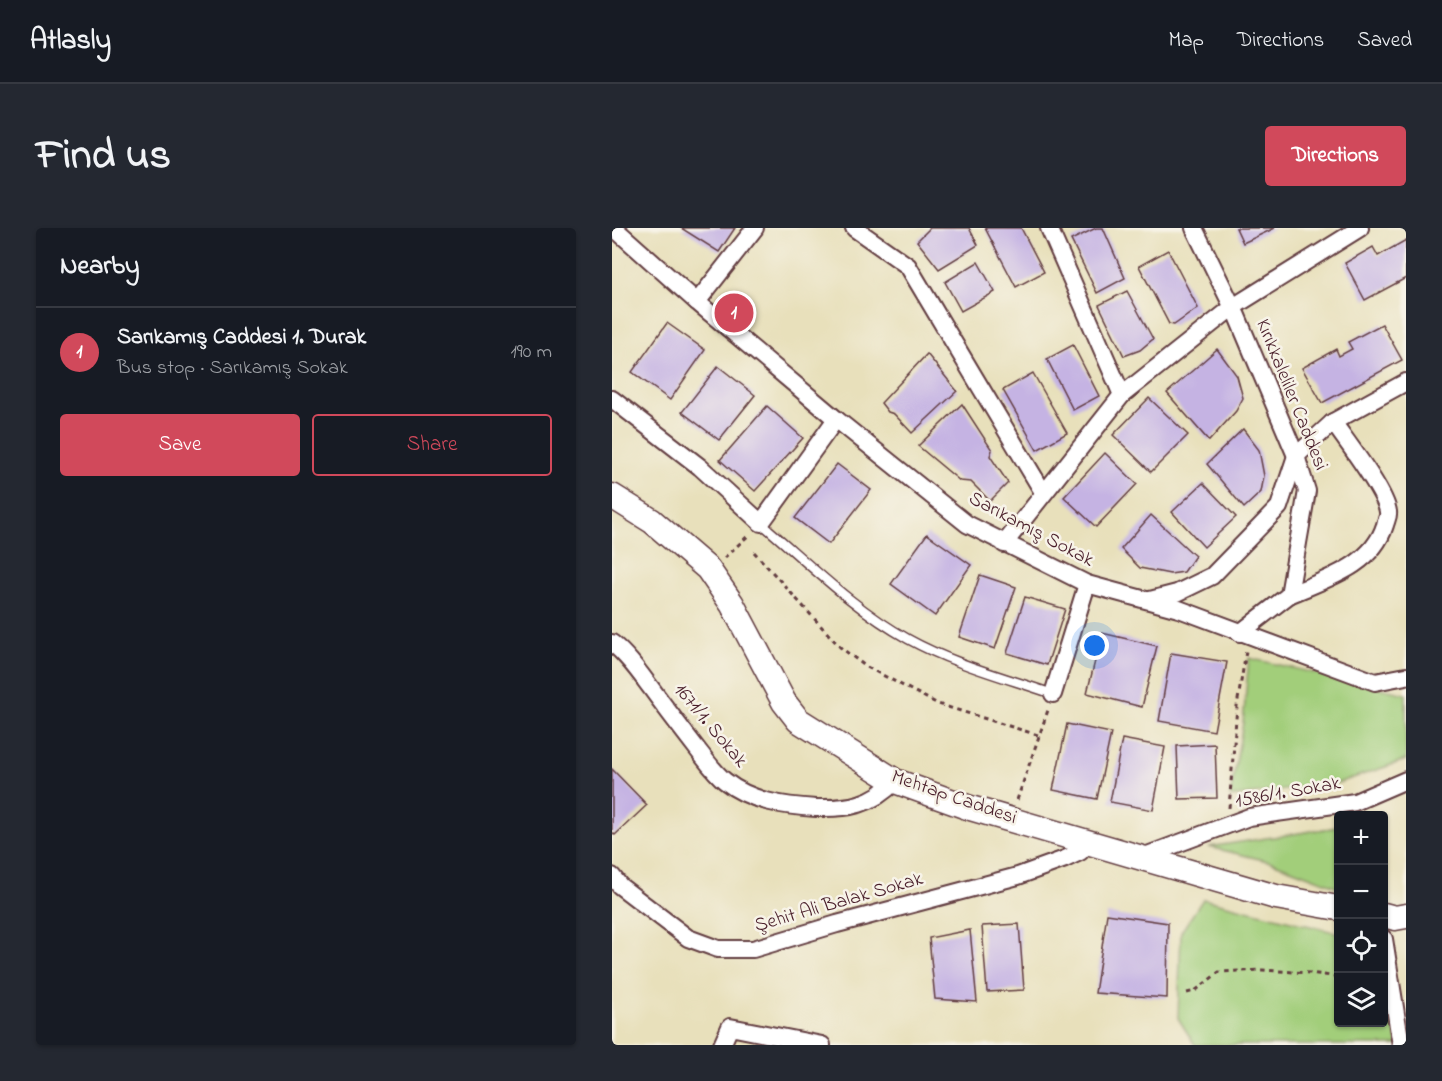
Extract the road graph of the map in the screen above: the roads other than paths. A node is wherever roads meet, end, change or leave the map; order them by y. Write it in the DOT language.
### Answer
graph roads {
  1 [pos="614,228"];
  2 [pos="755,228"];
  3 [pos="854,228"];
  4 [pos="1049,228"];
  5 [pos="1194,228"];
  6 [pos="1360,228"];
  7 [pos="697,302"];
  8 [pos="1233,307"];
  9 [pos="1406,382"];
  10 [pos="1122,395"];
  11 [pos="612,399"];
  12 [pos="836,419"];
  13 [pos="1333,422"];
  14 [pos="1296,456"];
  15 [pos="1043,492"];
  16 [pos="612,496"];
  17 [pos="761,523"];
  18 [pos="1004,544"];
  19 [pos="1087,584"];
  20 [pos="1288,595"];
  21 [pos="1148,600"];
  22 [pos="1244,635"];
  23 [pos="612,643"];
  24 [pos="1406,676"];
  25 [pos="1053,694"];
  26 [pos="1406,780"];
  27 [pos="895,781"];
  28 [pos="1090,842"];
  29 [pos="1142,857"];
  30 [pos="612,876"];
  31 [pos="1334,907"];
  32 [pos="1388,916"];
  33 [pos="1406,916"];
  34 [pos="1388,968"];
  35 [pos="722,1045"];
  36 [pos="822,1045"];
  37 [pos="1401,1045"];
  1 -- 7 [label="street, Sarıkamış Sokak"];
  2 -- 7 [label="street"];
  3 -- 15 [label="street"];
  4 -- 10 [label="street"];
  5 -- 8 [label="street, Kırıkkaleliler Caddesi"];
  6 -- 8 [label="street"];
  7 -- 12 [label="street, Sarıkamış Sokak"];
  8 -- 10 [label="street"];
  8 -- 14 [label="street, Kırıkkaleliler Caddesi"];
  9 -- 13 [label="street"];
  10 -- 15 [label="street"];
  11 -- 17 [label="street"];
  12 -- 17 [label="street"];
  12 -- 18 [label="street, Sarıkamış Sokak"];
  13 -- 14 [label="street"];
  13 -- 20 [label="street"];
  14 -- 20 [label="street, Kırıkkaleliler Caddesi"];
  14 -- 21 [label="street"];
  15 -- 18 [label="street"];
  16 -- 27 [label="main road, Mehtap Caddesi"];
  17 -- 25 [label="lane"];
  18 -- 19 [label="street, Sarıkamış Sokak"];
  19 -- 21 [label="street, Sarıkamış Sokak"];
  19 -- 25 [label="street"];
  20 -- 22 [label="street"];
  21 -- 22 [label="street, Sarıkamış Sokak"];
  22 -- 24 [label="street, Sarıkamış Sokak"];
  23 -- 27 [label="street, 1671/1. Sokak"];
  26 -- 29 [label="street, 1586/1. Sokak"];
  27 -- 28 [label="main road, Mehtap Caddesi"];
  28 -- 29 [label="main road, Mehtap Caddesi"];
  28 -- 30 [label="street, Şehit Ali Balak Sokak"];
  29 -- 31 [label="main road, Mehtap Caddesi"];
  32 -- 33 [label="main road"];
  34 -- 37 [label="street"];
  35 -- 36 [label="street"];
}
